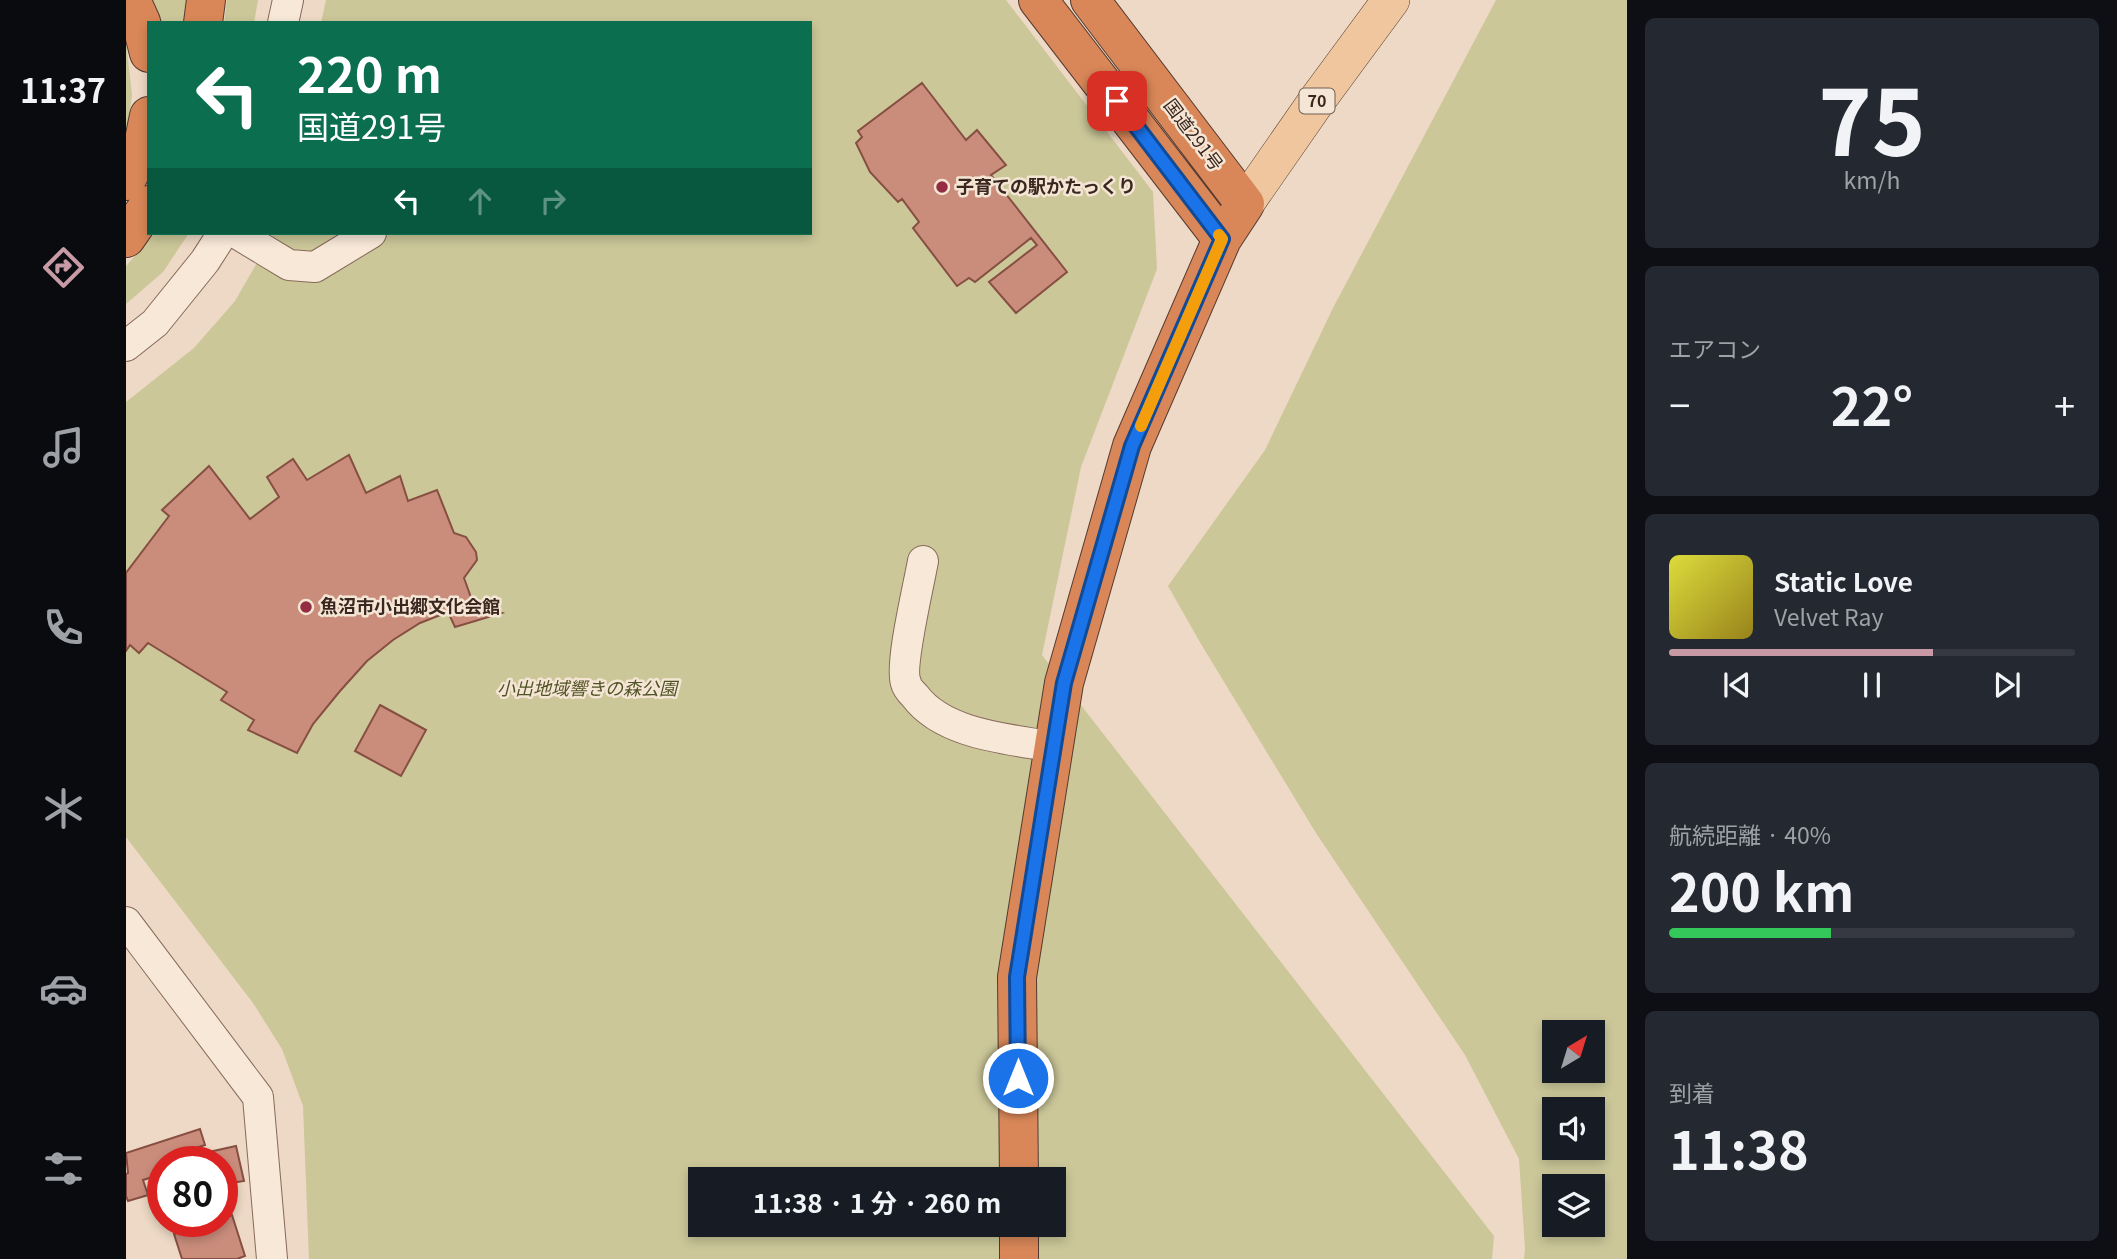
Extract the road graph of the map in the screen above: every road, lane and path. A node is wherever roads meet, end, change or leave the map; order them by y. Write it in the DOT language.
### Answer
graph roads {
  1 [pos="131,0"];
  2 [pos="206,0"];
  3 [pos="288,0"];
  4 [pos="1038,0"];
  5 [pos="1090,0"];
  6 [pos="1391,0"];
  7 [pos="203,21"];
  8 [pos="284,21"];
  9 [pos="147,45"];
  10 [pos="147,126"];
  11 [pos="126,181"];
  12 [pos="1245,204"];
  13 [pos="147,208"];
  14 [pos="222,235"];
  15 [pos="239,235"];
  16 [pos="368,235"];
  17 [pos="126,238"];
  18 [pos="1222,239"];
  19 [pos="126,346"];
  20 [pos="923,561"];
  21 [pos="1054,747"];
  22 [pos="126,922"];
  23 [pos="1019,1167"];
  24 [pos="1019,1237"];
  25 [pos="272,1259"];
  26 [pos="1019,1259"];
  1 -- 9 [label="highway"];
  2 -- 7 [label="highway"];
  3 -- 8 [label="street"];
  4 -- 18 [label="highway"];
  5 -- 12 [label="highway, 国道291号"];
  6 -- 12 [label="main road, 70"];
  10 -- 11 [label="highway"];
  12 -- 18 [label="highway"];
  13 -- 17 [label="highway"];
  14 -- 19 [label="street"];
  15 -- 16 [label="street"];
  18 -- 21 [label="highway"];
  20 -- 21 [label="street"];
  21 -- 23 [label="highway"];
  22 -- 25 [label="street"];
  24 -- 26 [label="highway"];
}
